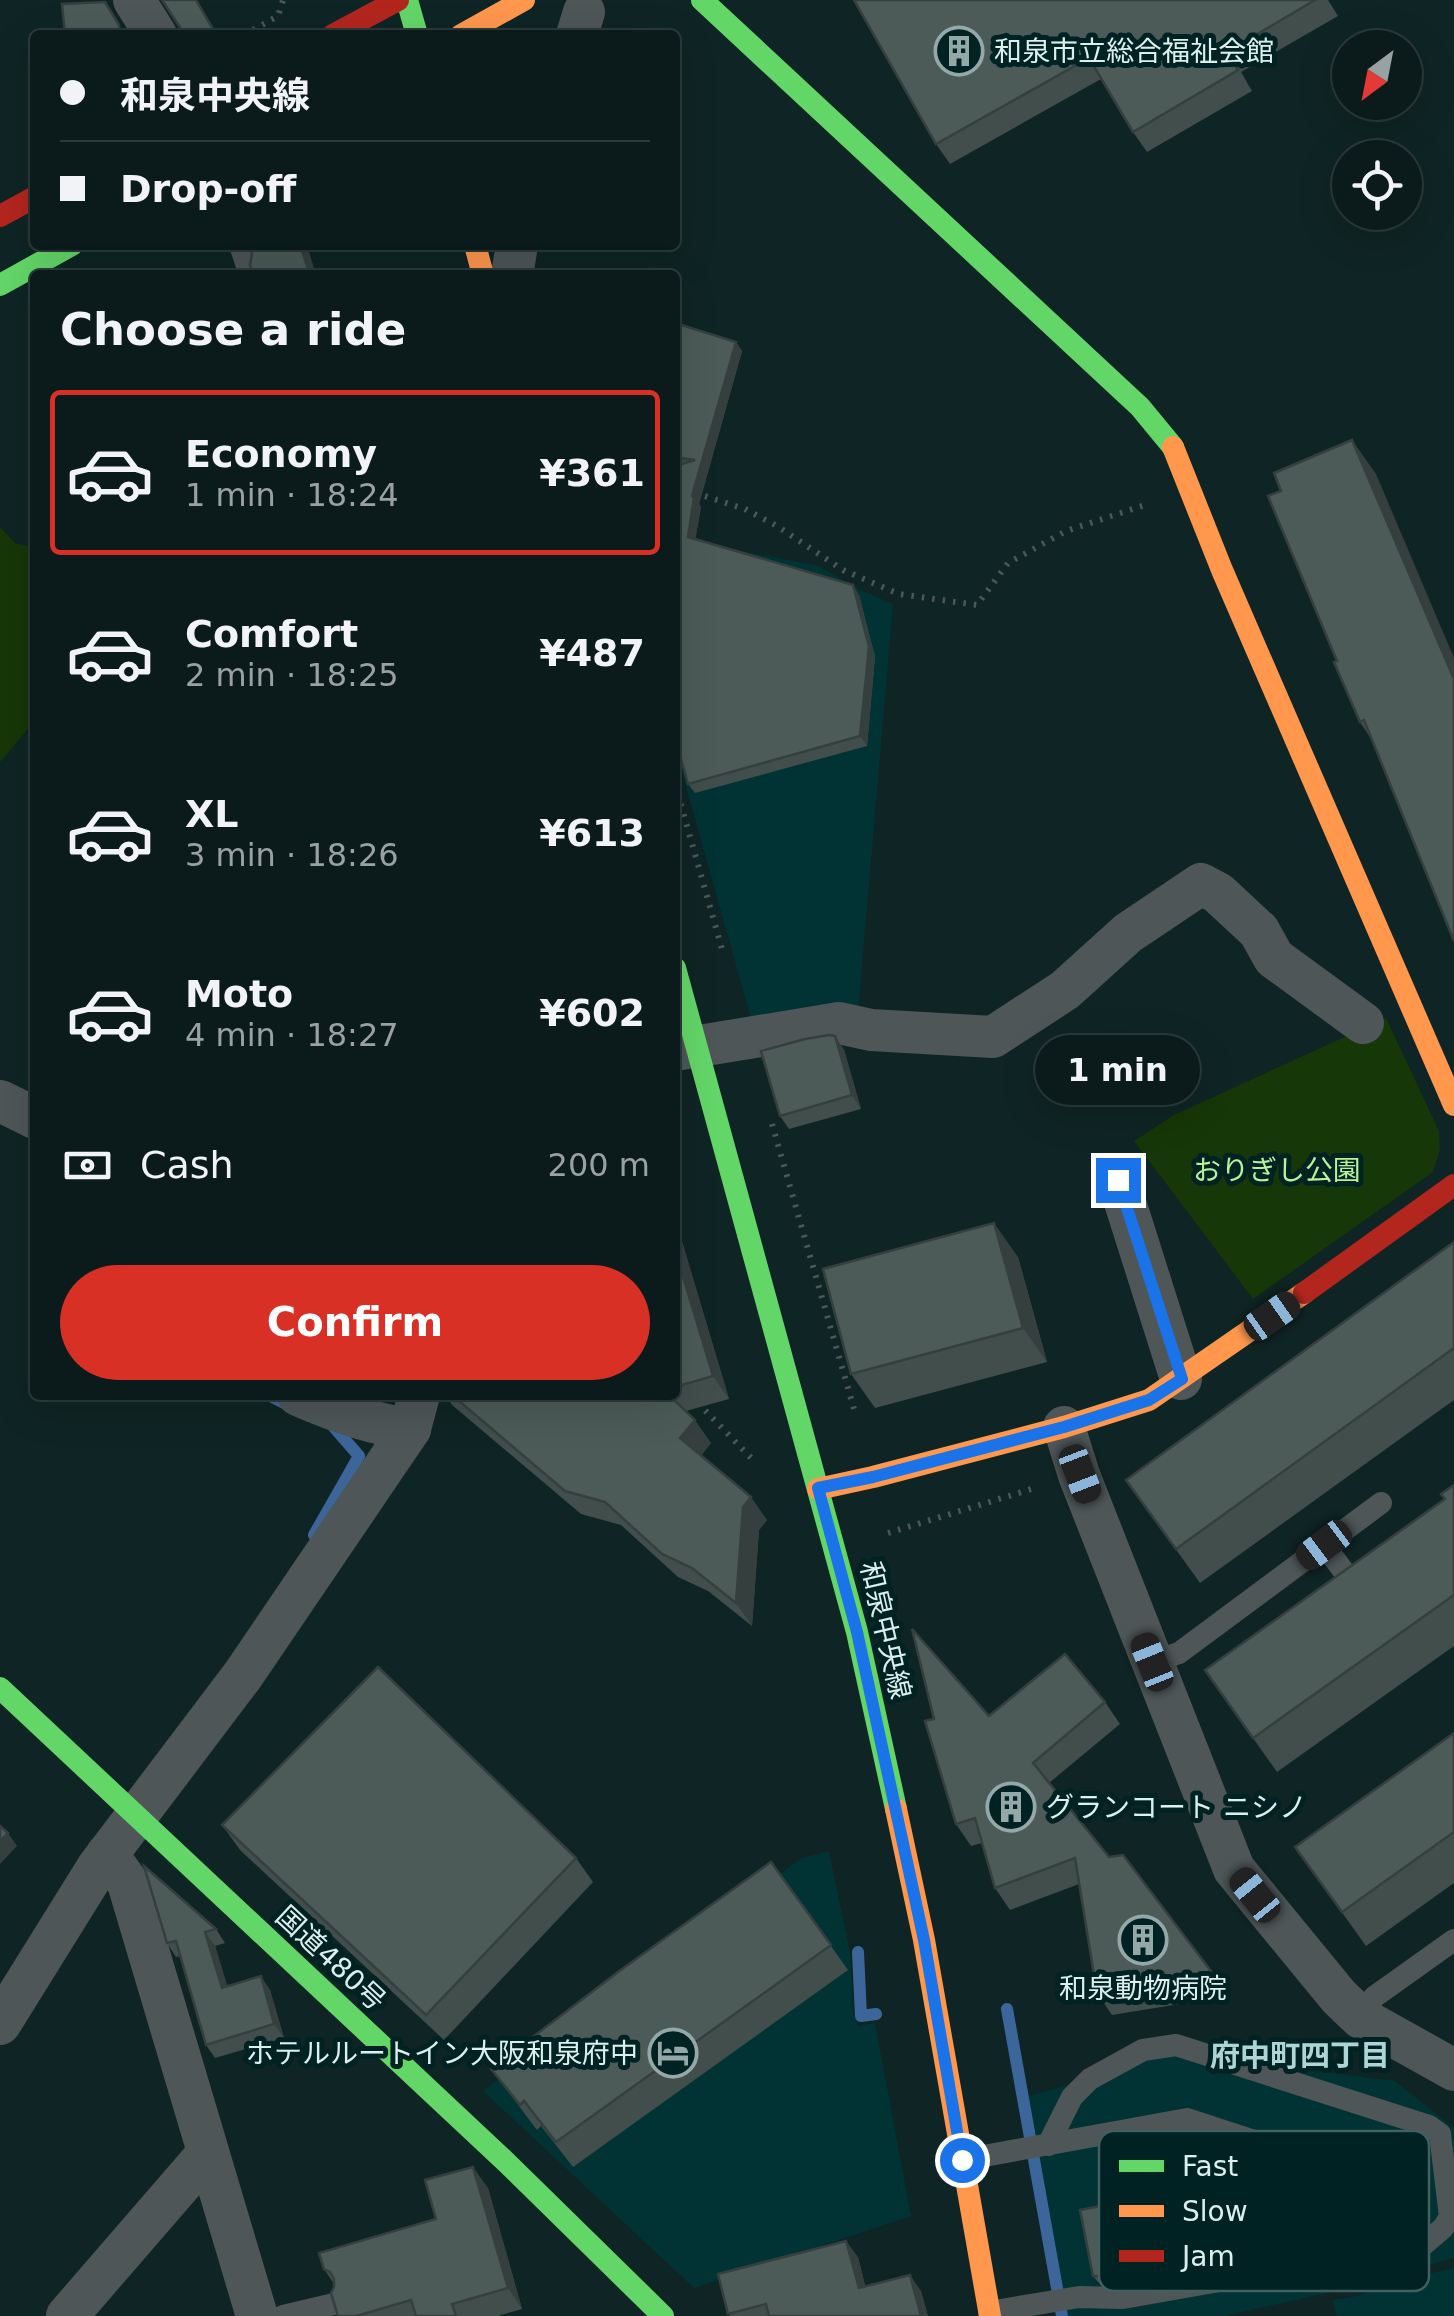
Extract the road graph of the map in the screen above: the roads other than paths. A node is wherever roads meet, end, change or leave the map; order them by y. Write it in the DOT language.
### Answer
graph roads {
  1 [pos="134,0"];
  2 [pos="398,0"];
  3 [pos="407,0"];
  4 [pos="524,0"];
  5 [pos="702,0"];
  6 [pos="153,30"];
  7 [pos="342,30"];
  8 [pos="416,30"];
  9 [pos="470,30"];
  10 [pos="30,200"];
  11 [pos="0,216"];
  12 [pos="63,250"];
  13 [pos="0,285"];
  14 [pos="680,1004"];
  15 [pos="1364,1023"];
  16 [pos="686,1048"];
  17 [pos="0,1101"];
  18 [pos="1454,1105"];
  19 [pos="30,1116"];
  20 [pos="1118,1180"];
  21 [pos="1454,1185"];
  22 [pos="1182,1379"];
  23 [pos="309,1400"];
  24 [pos="415,1412"];
  25 [pos="1064,1427"];
  26 [pos="818,1488"];
  27 [pos="1381,1503"];
  28 [pos="1324,1545"];
  29 [pos="1345,1573"];
  30 [pos="1152,1662"];
  31 [pos="0,1688"];
  32 [pos="135,1814"];
  33 [pos="107,1854"];
  34 [pos="1454,1940"];
  35 [pos="1361,2018"];
  36 [pos="0,2024"];
  37 [pos="1454,2070"];
  38 [pos="1122,2131"];
  39 [pos="1224,2131"];
  40 [pos="1099,2135"];
  41 [pos="1036,2147"];
  42 [pos="208,2153"];
  43 [pos="962,2160"];
  44 [pos="1429,2240"];
  45 [pos="1163,2291"];
  46 [pos="334,2304"];
  47 [pos="990,2314"];
  48 [pos="67,2316"];
  49 [pos="257,2316"];
  50 [pos="283,2316"];
  51 [pos="663,2316"];
  1 -- 6 [label="street"];
  2 -- 7 [label="main road"];
  3 -- 8 [label="main road"];
  4 -- 9 [label="main road"];
  5 -- 18 [label="main road"];
  10 -- 11 [label="main road"];
  12 -- 13 [label="main road"];
  14 -- 16 [label="main road, 和泉中央線"];
  15 -- 16 [label="street"];
  16 -- 26 [label="main road, 和泉中央線"];
  17 -- 19 [label="street"];
  20 -- 22 [label="street"];
  21 -- 22 [label="main road"];
  22 -- 25 [label="main road"];
  23 -- 24 [label="street"];
  24 -- 32 [label="street"];
  25 -- 26 [label="main road"];
  25 -- 30 [label="street"];
  26 -- 43 [label="main road, 和泉中央線"];
  27 -- 28 [label="lane"];
  28 -- 29 [label="lane"];
  28 -- 30 [label="lane"];
  30 -- 35 [label="street"];
  31 -- 32 [label="main road, 国道480号"];
  32 -- 33 [label="street"];
  32 -- 51 [label="main road, 国道480号"];
  33 -- 36 [label="street"];
  33 -- 42 [label="street"];
  34 -- 35 [label="lane"];
  35 -- 37 [label="street"];
  38 -- 39 [label="lane"];
  40 -- 41 [label="lane"];
  41 -- 43 [label="lane"];
  41 -- 44 [label="lane"];
  42 -- 48 [label="street"];
  42 -- 49 [label="street"];
  43 -- 47 [label="main road, 和泉中央線"];
  45 -- 47 [label="lane"];
  46 -- 50 [label="lane"];
}
